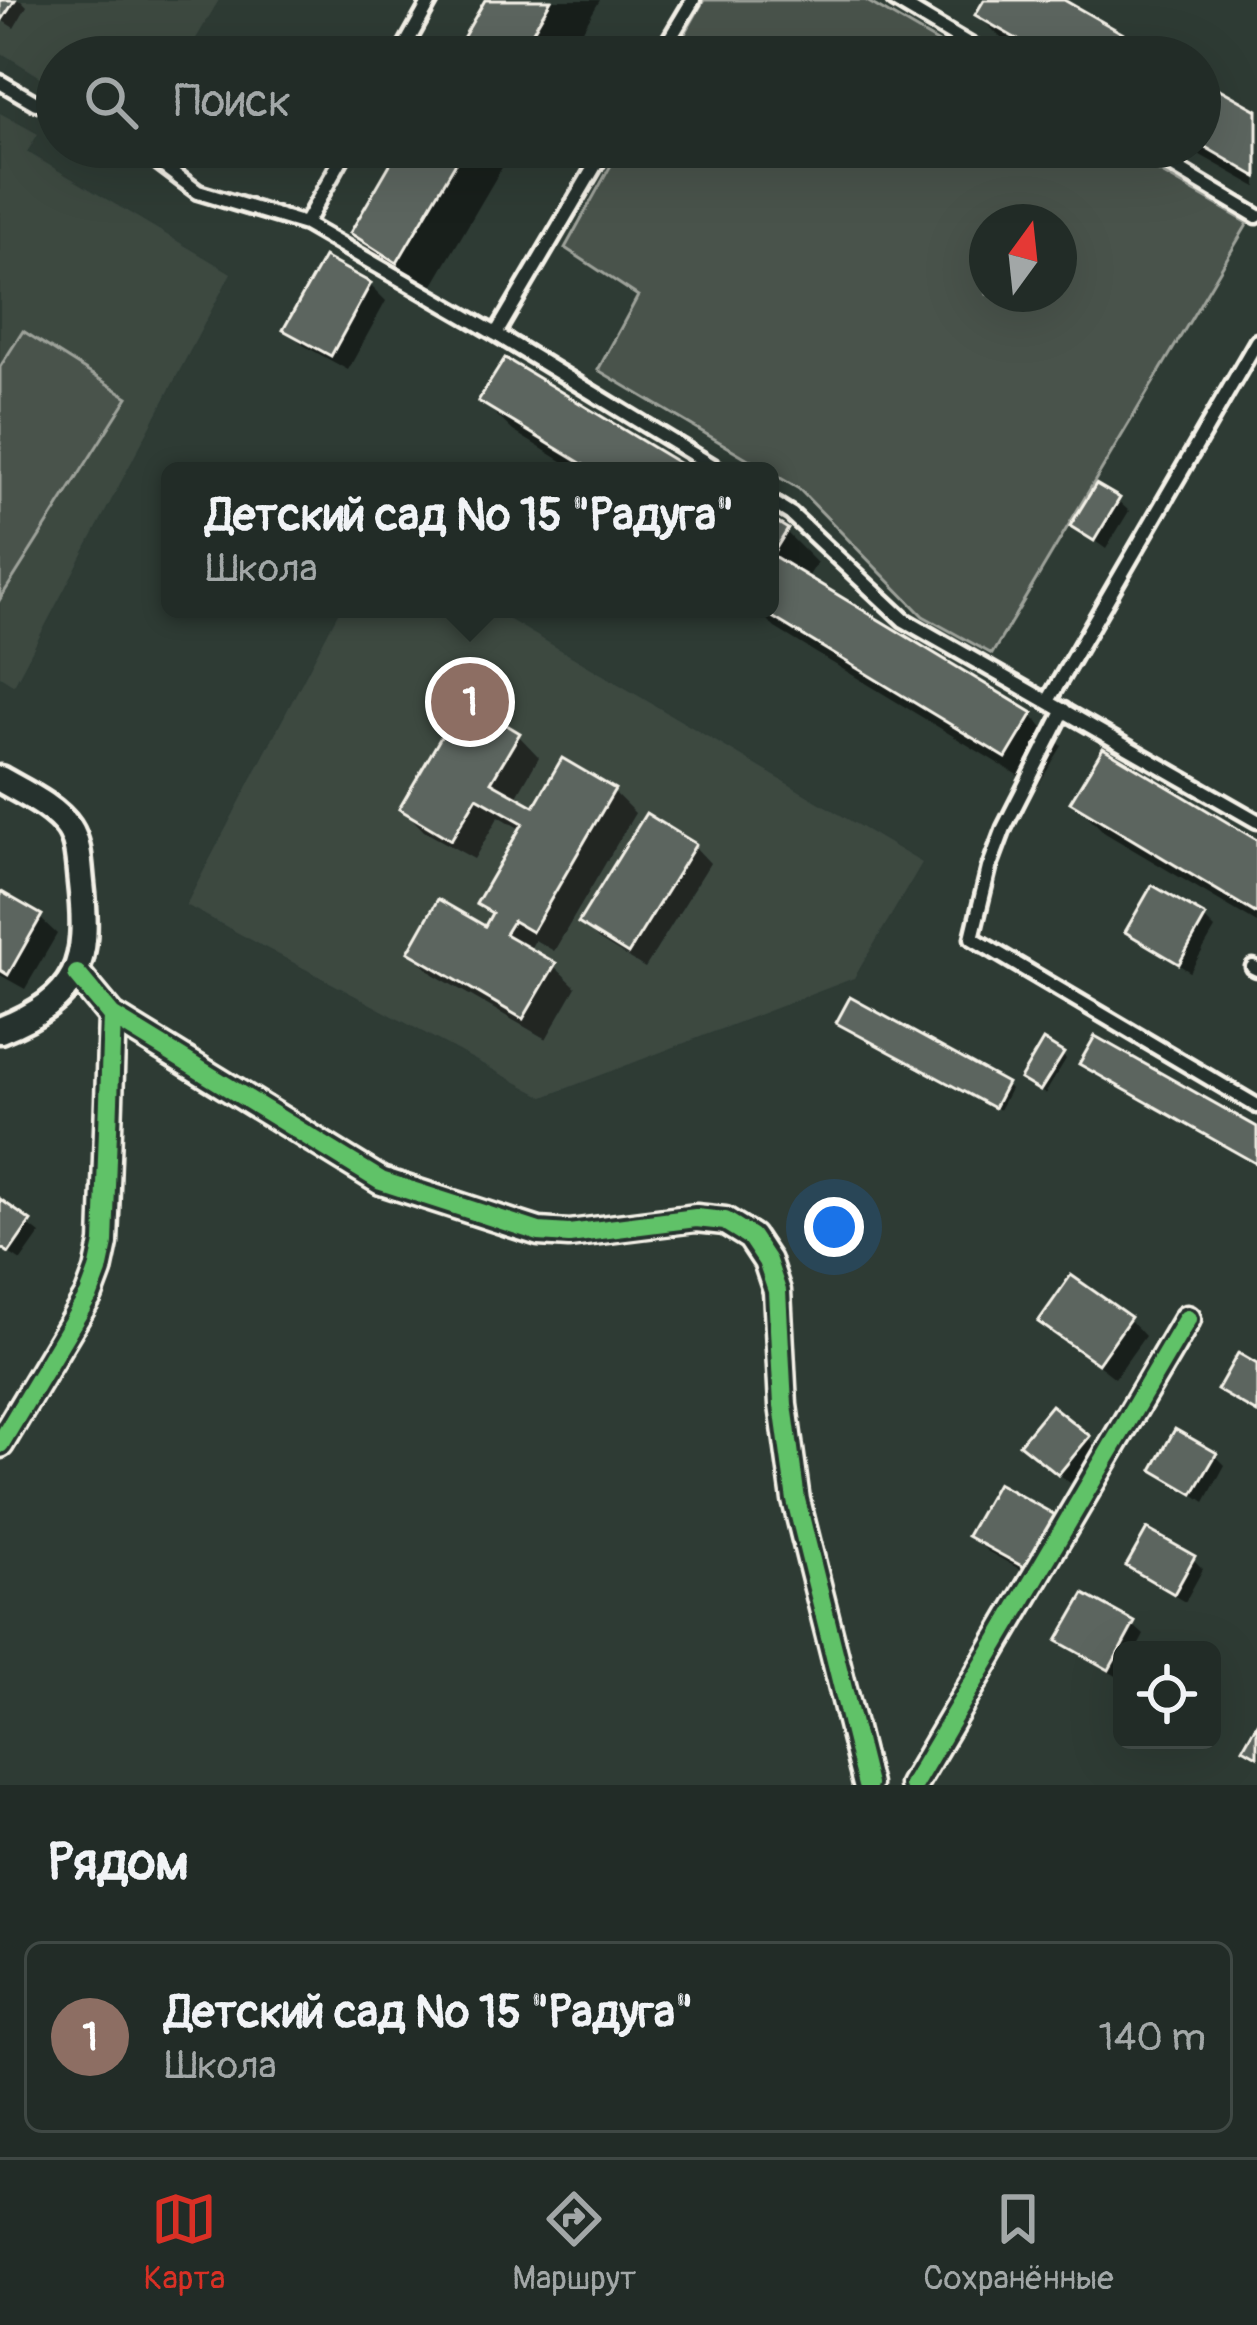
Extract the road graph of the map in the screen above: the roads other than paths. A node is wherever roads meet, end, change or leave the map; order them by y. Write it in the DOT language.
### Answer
graph roads {
  1 [pos="431,0"];
  2 [pos="693,0"];
  3 [pos="894,0"];
  4 [pos="919,6"];
  5 [pos="411,36"];
  6 [pos="672,36"];
  7 [pos="961,36"];
  8 [pos="0,82"];
  9 [pos="36,103"];
  10 [pos="165,168"];
  11 [pos="336,168"];
  12 [pos="594,168"];
  13 [pos="1176,168"];
  14 [pos="1257,216"];
  15 [pos="305,224"];
  16 [pos="496,334"];
  17 [pos="1257,341"];
  18 [pos="706,462"];
  19 [pos="779,507"];
  20 [pos="1048,700"];
  21 [pos="1064,710"];
  22 [pos="0,779"];
  23 [pos="1257,820"];
  24 [pos="77,974"];
  25 [pos="112,1016"];
  26 [pos="0,1030"];
  27 [pos="1257,1106"];
  28 [pos="1187,1319"];
  29 [pos="0,1444"];
  30 [pos="867,1785"];
  31 [pos="914,1785"];
  1 -- 5 [label="lane"];
  2 -- 6 [label="lane"];
  3 -- 4 [label="lane"];
  4 -- 7 [label="lane"];
  8 -- 9 [label="lane"];
  10 -- 15 [label="lane"];
  11 -- 15 [label="lane"];
  12 -- 16 [label="lane"];
  13 -- 14 [label="lane"];
  15 -- 16 [label="lane"];
  16 -- 18 [label="lane"];
  17 -- 20 [label="lane"];
  19 -- 20 [label="lane"];
  20 -- 21 [label="lane"];
  21 -- 23 [label="lane"];
  21 -- 27 [label="lane"];
  22 -- 24 [label="street"];
  24 -- 25 [label="street"];
  24 -- 26 [label="street"];
  25 -- 29 [label="street"];
  25 -- 30 [label="street"];
  28 -- 31 [label="street"];
}
